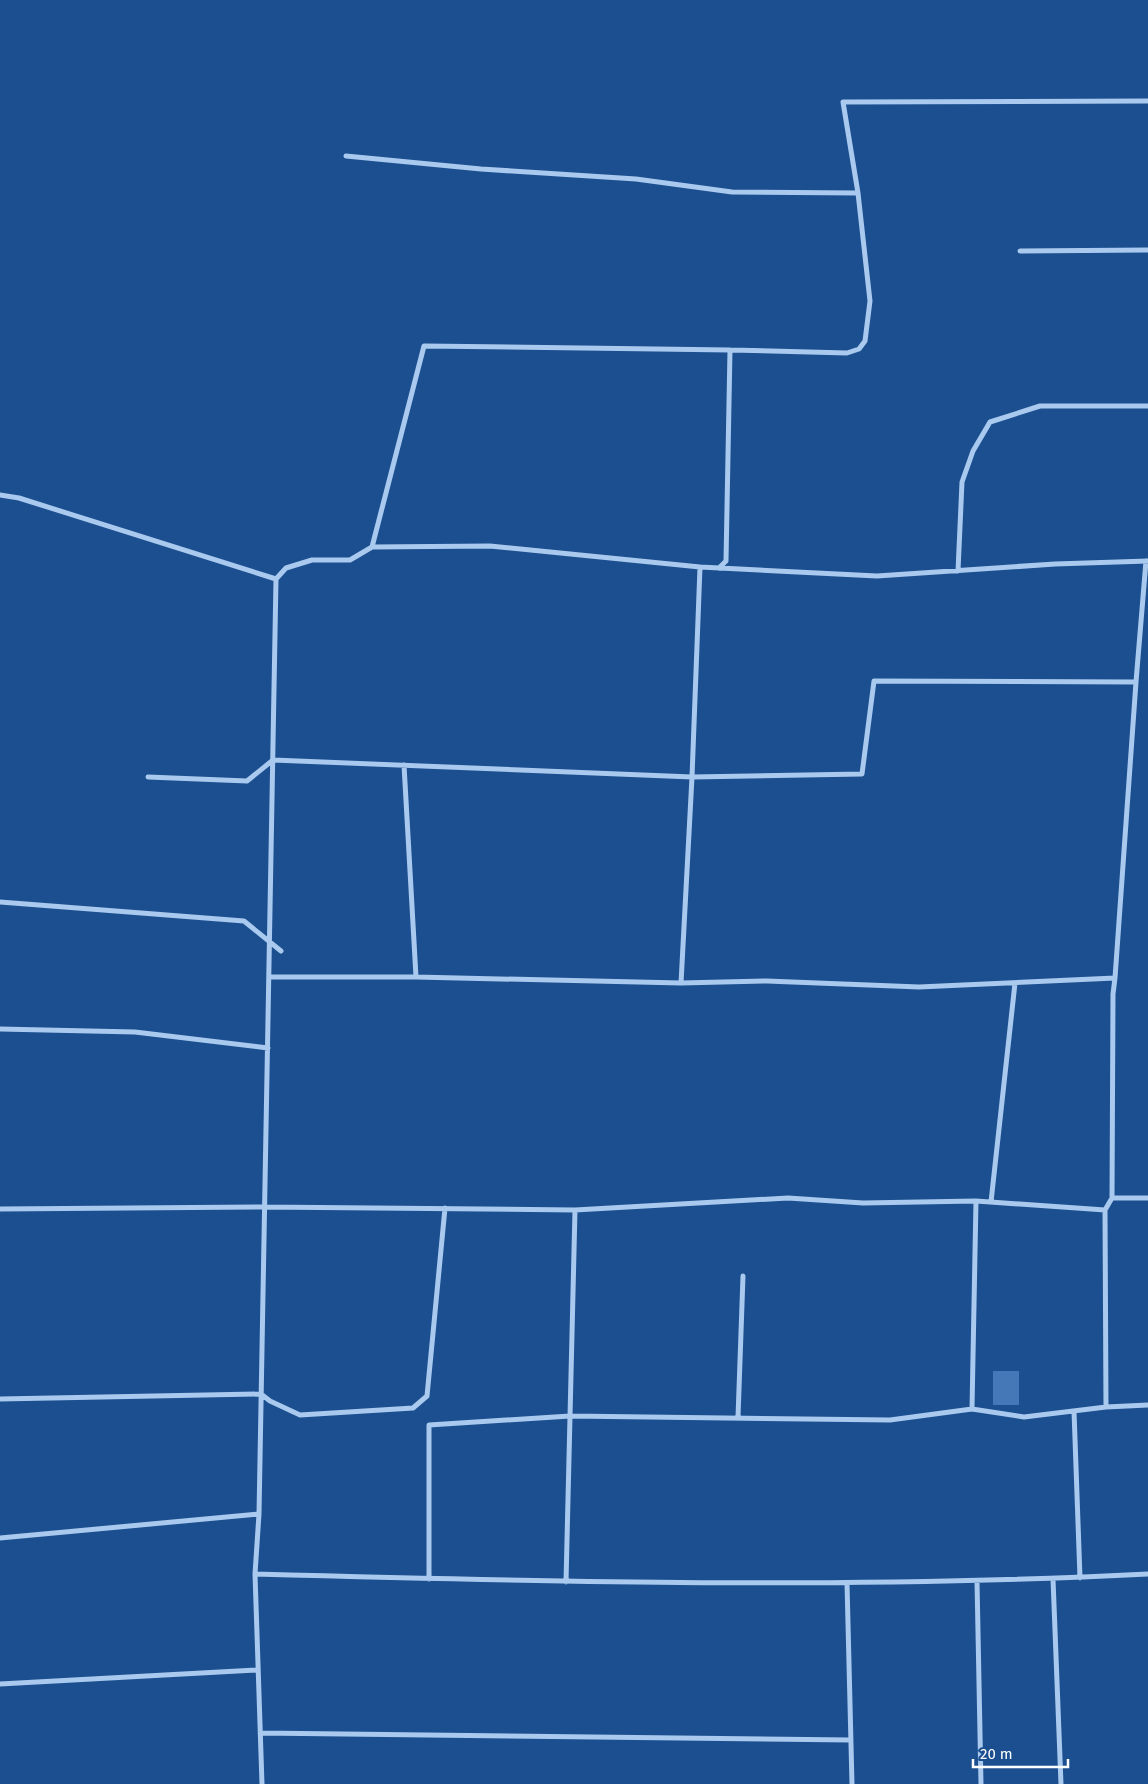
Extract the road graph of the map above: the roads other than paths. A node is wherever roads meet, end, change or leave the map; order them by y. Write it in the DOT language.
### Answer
graph roads {
  1 [pos="1148,101"];
  2 [pos="346,156"];
  3 [pos="858,193"];
  4 [pos="1148,250"];
  5 [pos="1020,251"];
  6 [pos="730,350"];
  7 [pos="1148,406"];
  8 [pos="0,495"];
  9 [pos="372,547"];
  10 [pos="1147,561"];
  11 [pos="700,567"];
  12 [pos="720,568"];
  13 [pos="958,571"];
  14 [pos="276,579"];
  15 [pos="1136,682"];
  16 [pos="273,760"];
  17 [pos="404,765"];
  18 [pos="148,777"];
  19 [pos="692,777"];
  20 [pos="0,902"];
  21 [pos="270,942"];
  22 [pos="281,951"];
  23 [pos="269,977"];
  24 [pos="416,977"];
  25 [pos="1115,978"];
  26 [pos="681,983"];
  27 [pos="1015,983"];
  28 [pos="0,1029"];
  29 [pos="268,1048"];
  30 [pos="1112,1198"];
  31 [pos="1148,1198"];
  32 [pos="976,1201"];
  33 [pos="991,1202"];
  34 [pos="264,1206"];
  35 [pos="445,1208"];
  36 [pos="0,1209"];
  37 [pos="575,1210"];
  38 [pos="1105,1210"];
  39 [pos="743,1276"];
  40 [pos="261,1394"];
  41 [pos="0,1399"];
  42 [pos="1148,1405"];
  43 [pos="1106,1407"];
  44 [pos="972,1409"];
  45 [pos="1074,1411"];
  46 [pos="570,1416"];
  47 [pos="738,1417"];
  48 [pos="259,1514"];
  49 [pos="0,1538"];
  50 [pos="255,1574"];
  51 [pos="1148,1574"];
  52 [pos="1080,1578"];
  53 [pos="429,1579"];
  54 [pos="1053,1579"];
  55 [pos="977,1581"];
  56 [pos="566,1582"];
  57 [pos="847,1583"];
  58 [pos="258,1670"];
  59 [pos="0,1684"];
  60 [pos="260,1733"];
  61 [pos="851,1740"];
  62 [pos="262,1784"];
  63 [pos="852,1784"];
  64 [pos="981,1784"];
  65 [pos="1061,1784"];
  1 -- 3 [label="street"];
  2 -- 3 [label="street"];
  3 -- 6 [label="street"];
  4 -- 5 [label="street"];
  6 -- 9 [label="street"];
  6 -- 12 [label="street"];
  7 -- 13 [label="street"];
  8 -- 14 [label="street"];
  9 -- 11 [label="street"];
  9 -- 14 [label="street"];
  10 -- 13 [label="street"];
  10 -- 15 [label="street"];
  11 -- 12 [label="street"];
  11 -- 19 [label="street"];
  12 -- 13 [label="street"];
  14 -- 16 [label="street"];
  15 -- 19 [label="street"];
  15 -- 25 [label="street"];
  16 -- 17 [label="street"];
  16 -- 18 [label="street"];
  16 -- 21 [label="street"];
  17 -- 19 [label="street"];
  17 -- 24 [label="street"];
  19 -- 26 [label="street"];
  20 -- 21 [label="street"];
  21 -- 22 [label="street"];
  21 -- 23 [label="street"];
  23 -- 24 [label="street"];
  23 -- 29 [label="street"];
  24 -- 26 [label="street"];
  25 -- 27 [label="street"];
  25 -- 30 [label="street"];
  26 -- 27 [label="street"];
  27 -- 33 [label="street"];
  28 -- 29 [label="street"];
  29 -- 34 [label="street"];
  30 -- 31 [label="street"];
  30 -- 38 [label="street"];
  32 -- 33 [label="street"];
  32 -- 37 [label="street"];
  32 -- 44 [label="street"];
  33 -- 38 [label="street"];
  34 -- 35 [label="street"];
  34 -- 36 [label="street"];
  34 -- 40 [label="street"];
  35 -- 37 [label="street"];
  35 -- 40 [label="street"];
  37 -- 46 [label="street"];
  38 -- 43 [label="street"];
  39 -- 47 [label="street"];
  40 -- 41 [label="street"];
  40 -- 48 [label="street"];
  42 -- 43 [label="street"];
  43 -- 45 [label="street"];
  44 -- 45 [label="street"];
  44 -- 47 [label="street"];
  45 -- 52 [label="street"];
  46 -- 47 [label="street"];
  46 -- 53 [label="street"];
  46 -- 56 [label="street"];
  48 -- 49 [label="street"];
  48 -- 50 [label="street"];
  50 -- 53 [label="street"];
  50 -- 58 [label="street"];
  51 -- 52 [label="street"];
  52 -- 54 [label="street"];
  53 -- 56 [label="street"];
  54 -- 55 [label="street"];
  54 -- 65 [label="street"];
  55 -- 57 [label="street"];
  55 -- 64 [label="street"];
  56 -- 57 [label="street"];
  57 -- 61 [label="street"];
  58 -- 59 [label="street"];
  58 -- 60 [label="street"];
  60 -- 61 [label="street"];
  60 -- 62 [label="street"];
  61 -- 63 [label="street"];
}
